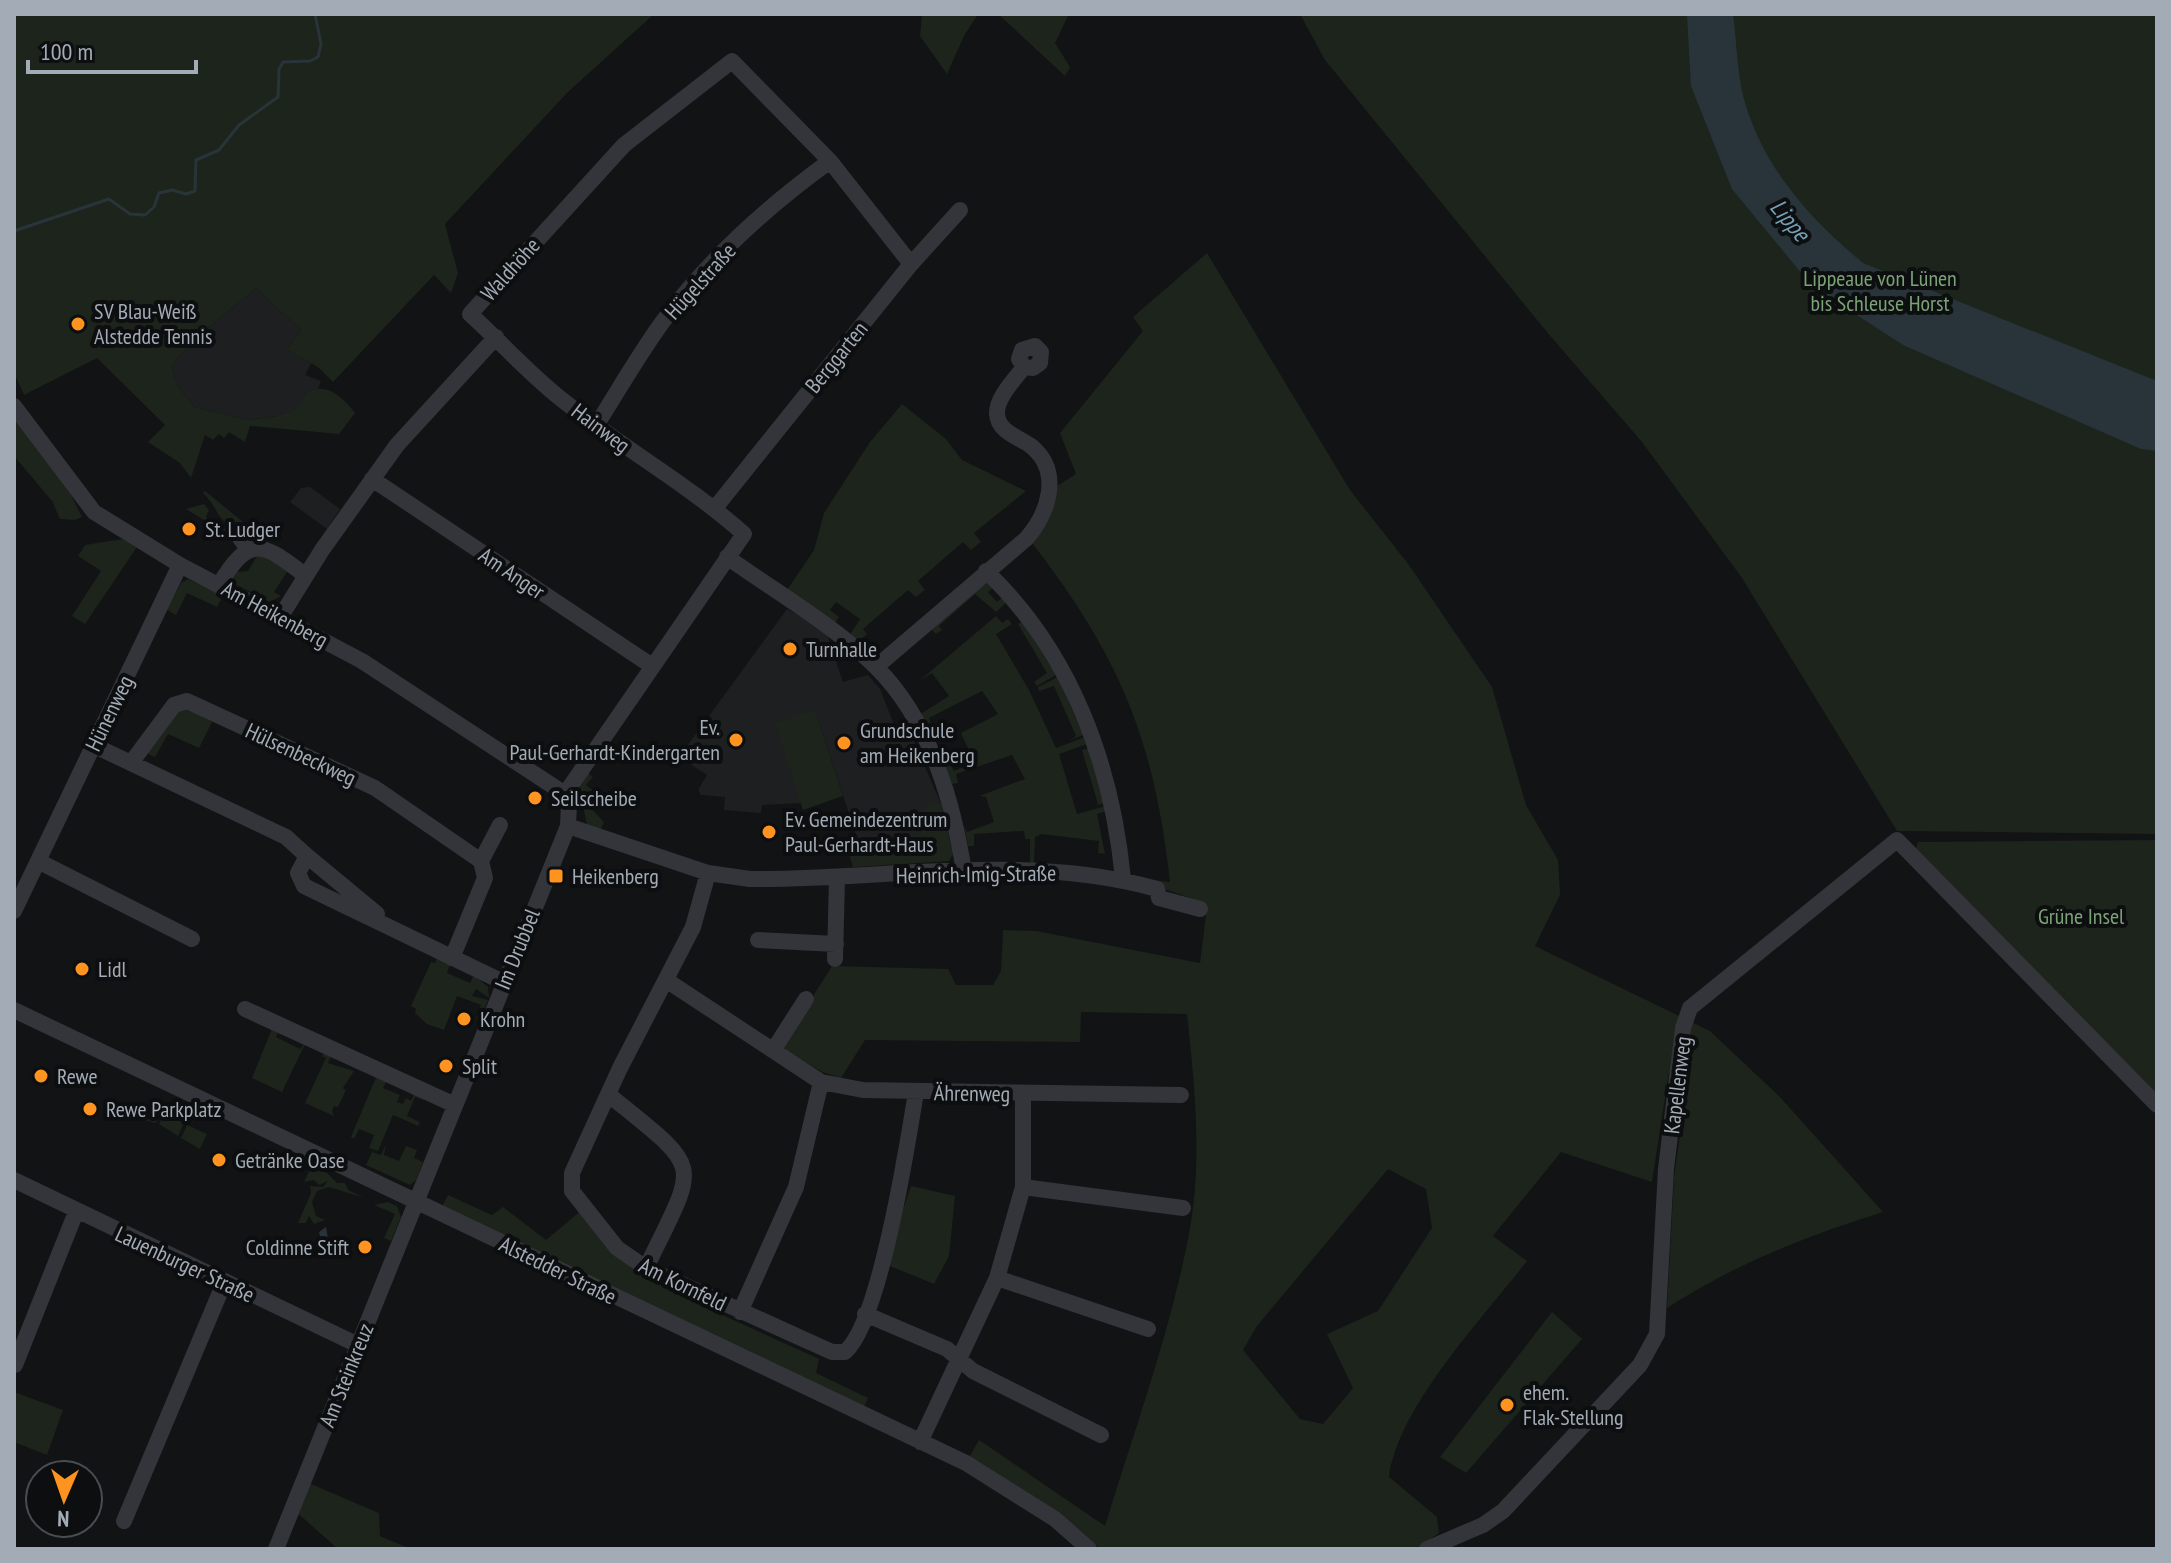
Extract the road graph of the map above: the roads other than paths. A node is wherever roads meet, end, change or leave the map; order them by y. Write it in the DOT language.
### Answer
graph roads {
  1 [pos="830,161"];
  2 [pos="960,210"];
  3 [pos="911,264"];
  4 [pos="496,337"];
  5 [pos="1024,367"];
  6 [pos="14,406"];
  7 [pos="597,424"];
  8 [pos="372,479"];
  9 [pos="715,508"];
  10 [pos="727,557"];
  11 [pos="180,565"];
  12 [pos="986,571"];
  13 [pos="306,576"];
  14 [pos="219,585"];
  15 [pos="281,616"];
  16 [pos="652,666"];
  17 [pos="876,667"];
  18 [pos="93,745"];
  19 [pos="131,763"];
  20 [pos="565,794"];
  21 [pos="500,825"];
  22 [pos="568,826"];
  23 [pos="307,856"];
  24 [pos="38,861"];
  25 [pos="481,861"];
  26 [pos="964,872"];
  27 [pos="708,873"];
  28 [pos="837,878"];
  29 [pos="1123,879"];
  30 [pos="1200,909"];
  31 [pos="14,911"];
  32 [pos="399,932"];
  33 [pos="192,939"];
  34 [pos="758,940"];
  35 [pos="452,958"];
  36 [pos="666,980"];
  37 [pos="503,982"];
  38 [pos="806,999"];
  39 [pos="245,1009"];
  40 [pos="14,1010"];
  41 [pos="774,1049"];
  42 [pos="821,1082"];
  43 [pos="916,1092"];
  44 [pos="1023,1094"];
  45 [pos="609,1095"];
  46 [pos="1181,1095"];
  47 [pos="455,1105"];
  48 [pos="2157,1105"];
  49 [pos="16,1186"];
  50 [pos="1023,1187"];
  51 [pos="416,1201"];
  52 [pos="1183,1208"];
  53 [pos="76,1212"];
  54 [pos="646,1268"];
  55 [pos="997,1278"];
  56 [pos="224,1283"];
  57 [pos="740,1312"];
  58 [pos="865,1314"];
  59 [pos="1148,1329"];
  60 [pos="358,1345"];
  61 [pos="960,1361"];
  62 [pos="15,1365"];
  63 [pos="1101,1435"];
  64 [pos="920,1442"];
  65 [pos="124,1521"];
  66 [pos="276,1549"];
  67 [pos="1089,1549"];
  68 [pos="1427,1549"];
  1 -- 3 [label="street"];
  1 -- 4 [label="street, Waldhöhe"];
  1 -- 7 [label="street, Hügelstraße"];
  2 -- 3 [label="street, Berggarten"];
  3 -- 9 [label="street, Berggarten"];
  4 -- 7 [label="street, Hainweg"];
  4 -- 8 [label="street, Waldhöhe"];
  5 -- 12 [label="street"];
  6 -- 11 [label="street, Am Heikenberg"];
  7 -- 9 [label="street, Hainweg"];
  8 -- 13 [label="street, Waldhöhe"];
  8 -- 16 [label="street, Am Anger"];
  9 -- 10 [label="street, Hainweg"];
  10 -- 16 [label="street"];
  10 -- 17 [label="street"];
  11 -- 14 [label="street, Am Heikenberg"];
  11 -- 18 [label="street, Hünenweg"];
  12 -- 17 [label="street"];
  12 -- 29 [label="street"];
  13 -- 14 [label="street"];
  13 -- 15 [label="street, Waldhöhe"];
  14 -- 15 [label="street, Am Heikenberg"];
  15 -- 20 [label="street, Am Heikenberg"];
  16 -- 20 [label="street"];
  17 -- 26 [label="street"];
  18 -- 19 [label="street"];
  18 -- 24 [label="street, Hünenweg"];
  19 -- 23 [label="street"];
  19 -- 25 [label="street, Hülsenbeckweg"];
  20 -- 22 [label="street, Im Drubbel"];
  21 -- 25 [label="street"];
  22 -- 27 [label="street, Heinrich-Imig-Straße"];
  22 -- 37 [label="street, Im Drubbel"];
  23 -- 32 [label="street"];
  23 -- 32 [label="street"];
  24 -- 31 [label="street, Hünenweg"];
  24 -- 33 [label="street"];
  25 -- 35 [label="street"];
  26 -- 28 [label="street, Heinrich-Imig-Straße"];
  26 -- 29 [label="street, Heinrich-Imig-Straße"];
  27 -- 28 [label="street, Heinrich-Imig-Straße"];
  27 -- 36 [label="street, Am Kornfeld"];
  28 -- 34 [label="street"];
  29 -- 30 [label="street, Heinrich-Imig-Straße"];
  32 -- 35 [label="street"];
  35 -- 37 [label="street"];
  36 -- 41 [label="street, Ährenweg"];
  36 -- 45 [label="street, Am Kornfeld"];
  37 -- 47 [label="street, Im Drubbel"];
  38 -- 41 [label="street"];
  39 -- 47 [label="street"];
  40 -- 51 [label="street, Alstedder Straße"];
  41 -- 42 [label="street, Ährenweg"];
  42 -- 43 [label="street, Ährenweg"];
  42 -- 57 [label="street"];
  43 -- 44 [label="street, Ährenweg"];
  43 -- 58 [label="street, Am Kornfeld"];
  44 -- 46 [label="street, Ährenweg"];
  44 -- 50 [label="street"];
  45 -- 54 [label="street, Am Kornfeld"];
  45 -- 54 [label="street"];
  47 -- 51 [label="street, Im Drubbel"];
  48 -- 68 [label="street, Kapellenweg"];
  49 -- 53 [label="street, Lauenburger Straße"];
  50 -- 52 [label="street"];
  50 -- 55 [label="street"];
  51 -- 60 [label="street, Am Steinkreuz"];
  51 -- 64 [label="street, Alstedder Straße"];
  53 -- 56 [label="street, Lauenburger Straße"];
  53 -- 62 [label="street"];
  54 -- 57 [label="street, Am Kornfeld"];
  55 -- 59 [label="street"];
  55 -- 61 [label="street"];
  56 -- 60 [label="street, Lauenburger Straße"];
  56 -- 65 [label="street"];
  57 -- 58 [label="street, Am Kornfeld"];
  58 -- 61 [label="street"];
  60 -- 66 [label="street, Am Steinkreuz"];
  61 -- 63 [label="street"];
  61 -- 64 [label="street"];
  64 -- 67 [label="street, Alstedder Straße"];
}
